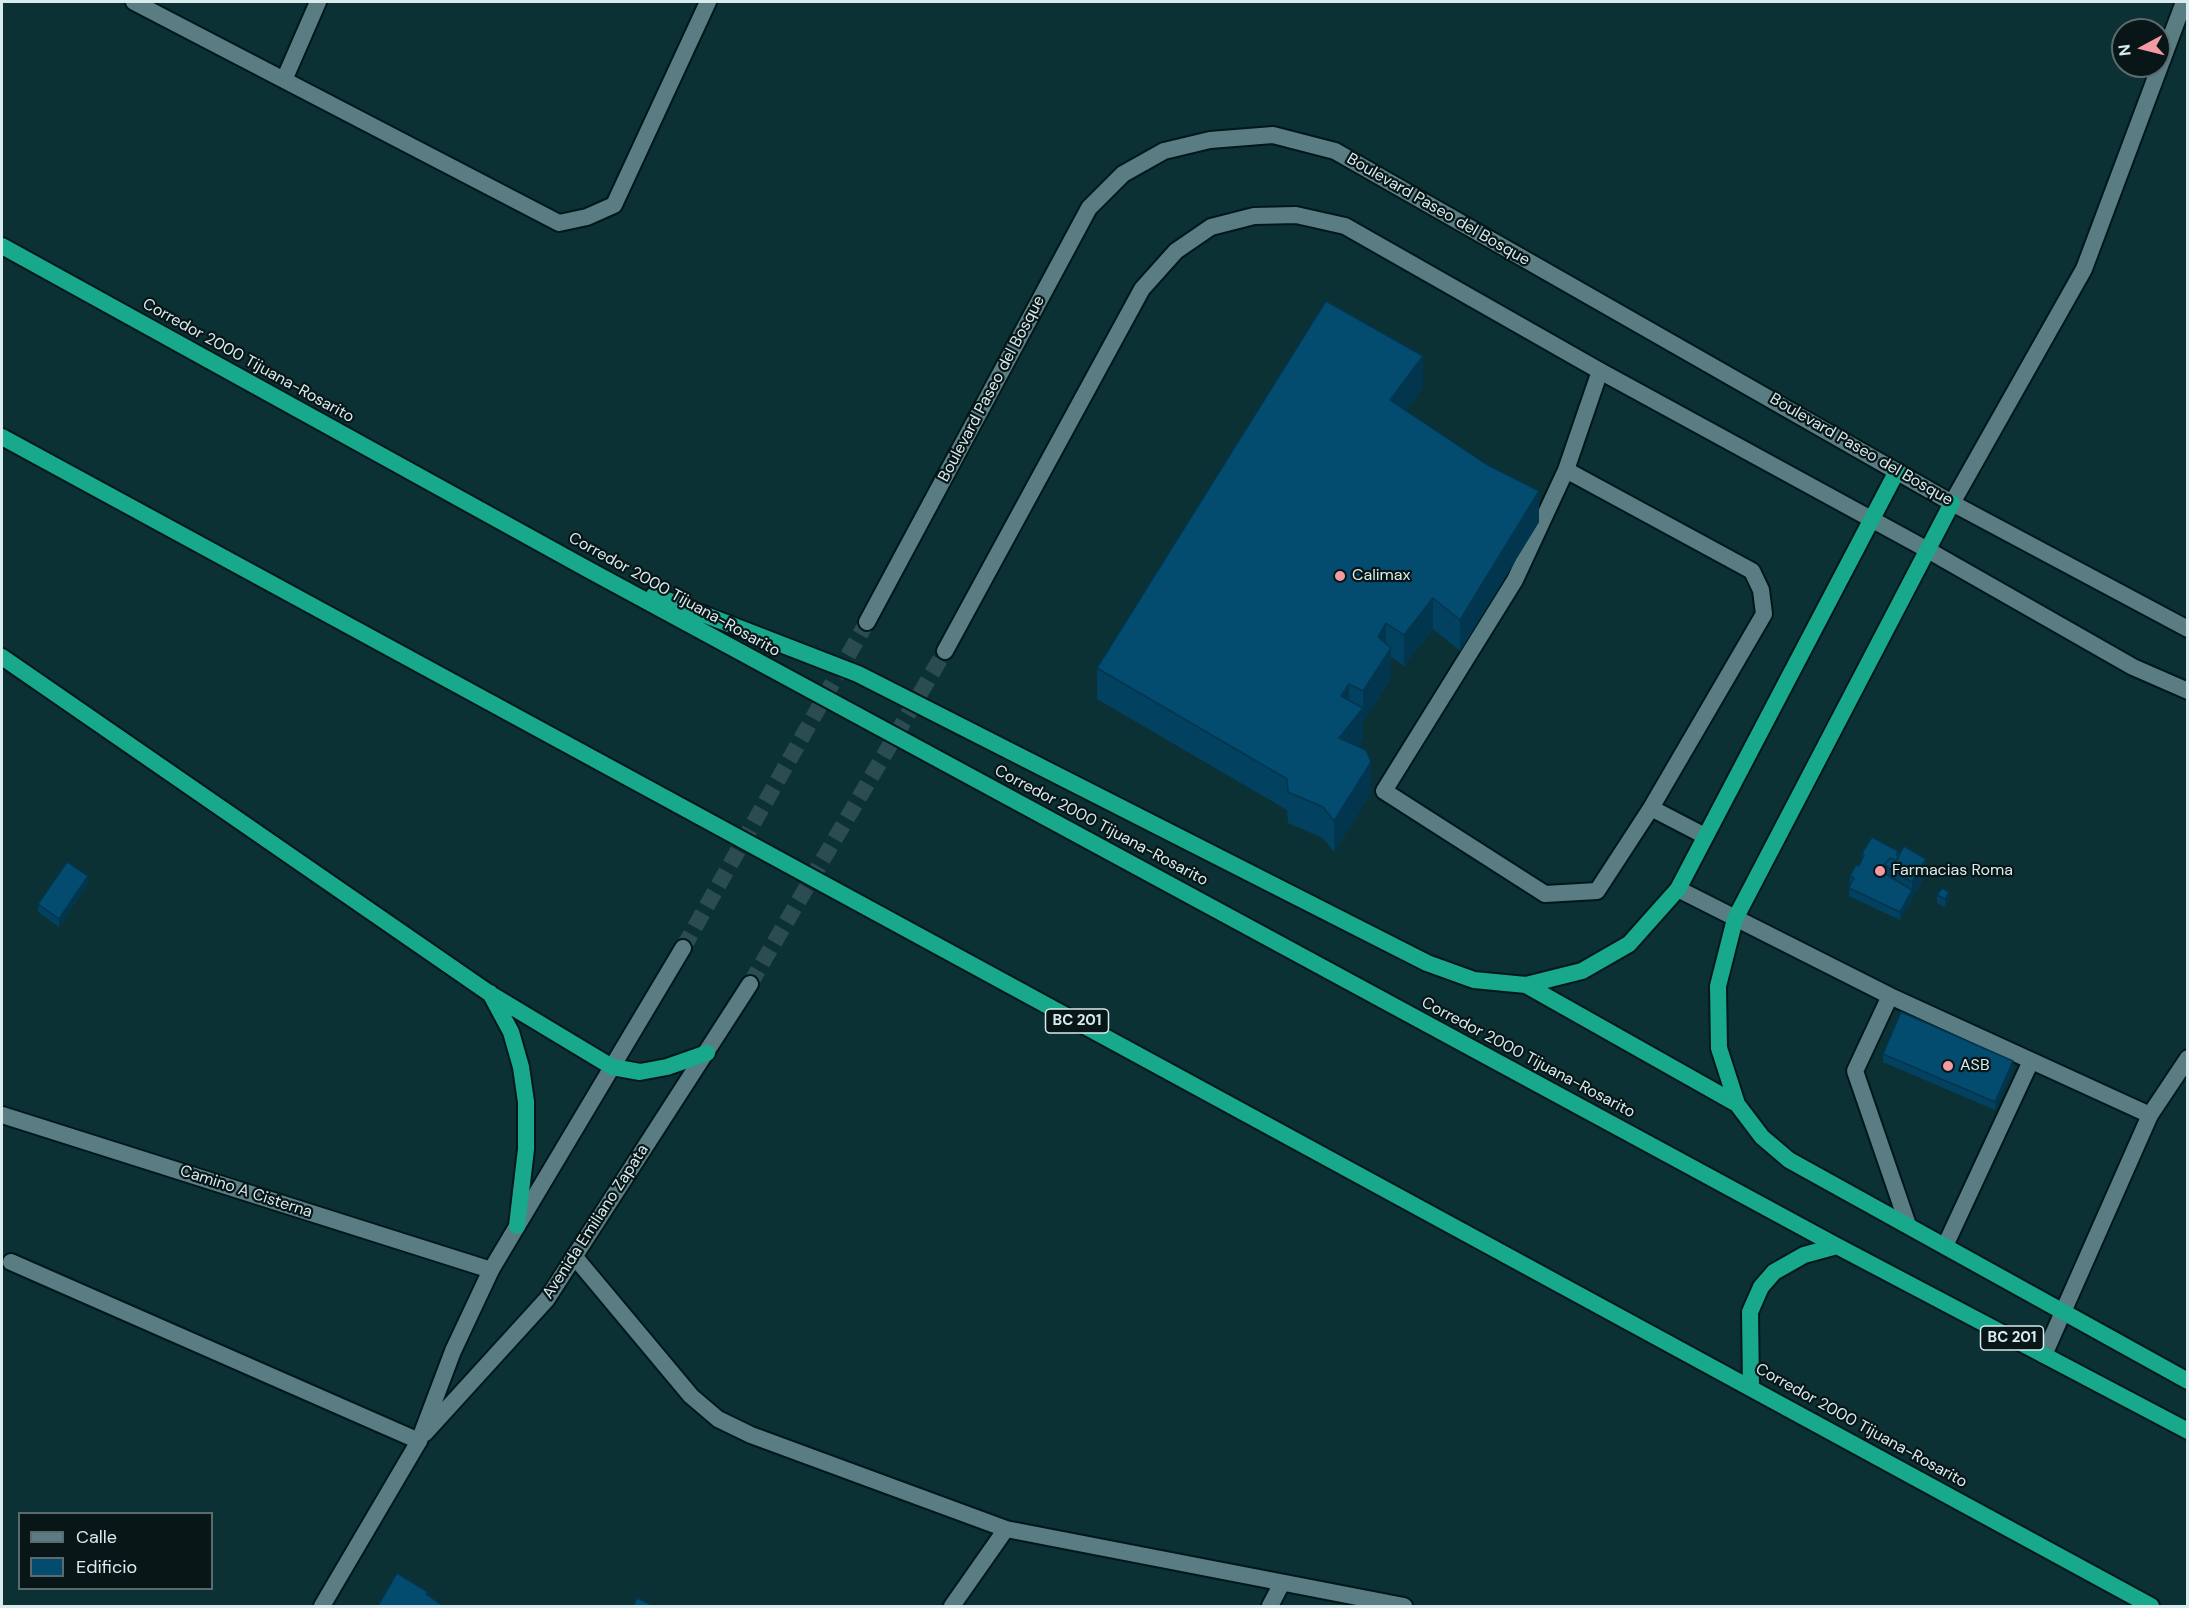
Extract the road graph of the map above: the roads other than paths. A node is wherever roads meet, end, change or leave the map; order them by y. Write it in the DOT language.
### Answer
graph roads {
  1 [pos="134,2"];
  2 [pos="318,2"];
  3 [pos="708,2"];
  4 [pos="2184,2"];
  5 [pos="284,80"];
  6 [pos="2,246"];
  7 [pos="1600,371"];
  8 [pos="2,437"];
  9 [pos="1566,470"];
  10 [pos="1898,471"];
  11 [pos="1952,503"];
  12 [pos="1872,519"];
  13 [pos="1926,549"];
  14 [pos="589,570"];
  15 [pos="867,622"];
  16 [pos="2187,629"];
  17 [pos="945,651"];
  18 [pos="2,657"];
  19 [pos="2187,691"];
  20 [pos="1651,808"];
  21 [pos="1705,836"];
  22 [pos="1677,889"];
  23 [pos="1735,919"];
  24 [pos="682,948"];
  25 [pos="750,984"];
  26 [pos="1526,985"];
  27 [pos="489,993"];
  28 [pos="1890,996"];
  29 [pos="707,1053"];
  30 [pos="2187,1058"];
  31 [pos="2031,1060"];
  32 [pos="612,1067"];
  33 [pos="1737,1104"];
  34 [pos="2,1115"];
  35 [pos="2151,1115"];
  36 [pos="1908,1225"];
  37 [pos="517,1226"];
  38 [pos="1837,1245"];
  39 [pos="1945,1246"];
  40 [pos="574,1256"];
  41 [pos="11,1262"];
  42 [pos="491,1270"];
  43 [pos="2063,1314"];
  44 [pos="2044,1355"];
  45 [pos="2187,1381"];
  46 [pos="1751,1387"];
  47 [pos="2187,1431"];
  48 [pos="419,1441"];
  49 [pos="1006,1529"];
  50 [pos="1282,1583"];
  51 [pos="322,1606"];
  52 [pos="952,1606"];
  53 [pos="1270,1606"];
  54 [pos="1404,1606"];
  55 [pos="2151,1606"];
  1 -- 5 [label="main road"];
  2 -- 5 [label="main road"];
  3 -- 5 [label="main road"];
  4 -- 11 [label="main road"];
  6 -- 14 [label="highway, Corredor 2000 Tijuana-Rosarito / BC 201"];
  7 -- 9 [label="main road"];
  7 -- 12 [label="main road"];
  7 -- 17 [label="main road"];
  8 -- 46 [label="highway, Corredor 2000 Tijuana-Rosarito / BC 201"];
  9 -- 20 [label="main road"];
  9 -- 20 [label="main road"];
  10 -- 11 [label="main road, Boulevard Paseo del Bosque"];
  10 -- 12 [label="highway"];
  10 -- 15 [label="main road, Boulevard Paseo del Bosque"];
  11 -- 13 [label="highway"];
  11 -- 16 [label="main road, Boulevard Paseo del Bosque"];
  12 -- 13 [label="main road"];
  12 -- 21 [label="highway"];
  13 -- 19 [label="main road"];
  13 -- 23 [label="highway"];
  14 -- 26 [label="highway"];
  14 -- 38 [label="highway, Corredor 2000 Tijuana-Rosarito / BC 201"];
  18 -- 27 [label="highway"];
  20 -- 21 [label="main road"];
  21 -- 22 [label="highway"];
  22 -- 23 [label="main road"];
  22 -- 26 [label="highway"];
  23 -- 28 [label="main road"];
  23 -- 33 [label="highway"];
  24 -- 32 [label="main road, Avenida Emiliano Zapata"];
  25 -- 29 [label="main road, Avenida Emiliano Zapata"];
  26 -- 33 [label="highway"];
  27 -- 32 [label="highway"];
  27 -- 37 [label="highway"];
  28 -- 31 [label="main road"];
  28 -- 36 [label="main road"];
  29 -- 32 [label="highway"];
  29 -- 40 [label="main road, Avenida Emiliano Zapata"];
  30 -- 35 [label="main road"];
  31 -- 35 [label="main road"];
  31 -- 39 [label="main road"];
  32 -- 37 [label="main road, Avenida Emiliano Zapata"];
  33 -- 36 [label="highway"];
  34 -- 42 [label="main road, Camino A Cisterna"];
  35 -- 43 [label="main road"];
  36 -- 39 [label="highway"];
  37 -- 42 [label="main road, Avenida Emiliano Zapata"];
  38 -- 44 [label="highway, Corredor 2000 Tijuana-Rosarito / BC 201"];
  38 -- 46 [label="highway"];
  39 -- 43 [label="highway"];
  40 -- 48 [label="main road, Avenida Emiliano Zapata"];
  40 -- 49 [label="main road"];
  41 -- 48 [label="main road"];
  42 -- 48 [label="main road, Avenida Emiliano Zapata"];
  43 -- 44 [label="main road"];
  43 -- 45 [label="highway"];
  44 -- 47 [label="highway, Corredor 2000 Tijuana-Rosarito / BC 201"];
  46 -- 55 [label="highway, Corredor 2000 Tijuana-Rosarito / BC 201"];
  48 -- 51 [label="main road, Avenida Emiliano Zapata"];
  49 -- 50 [label="main road"];
  49 -- 52 [label="main road"];
  50 -- 53 [label="main road"];
  50 -- 54 [label="main road"];
}
